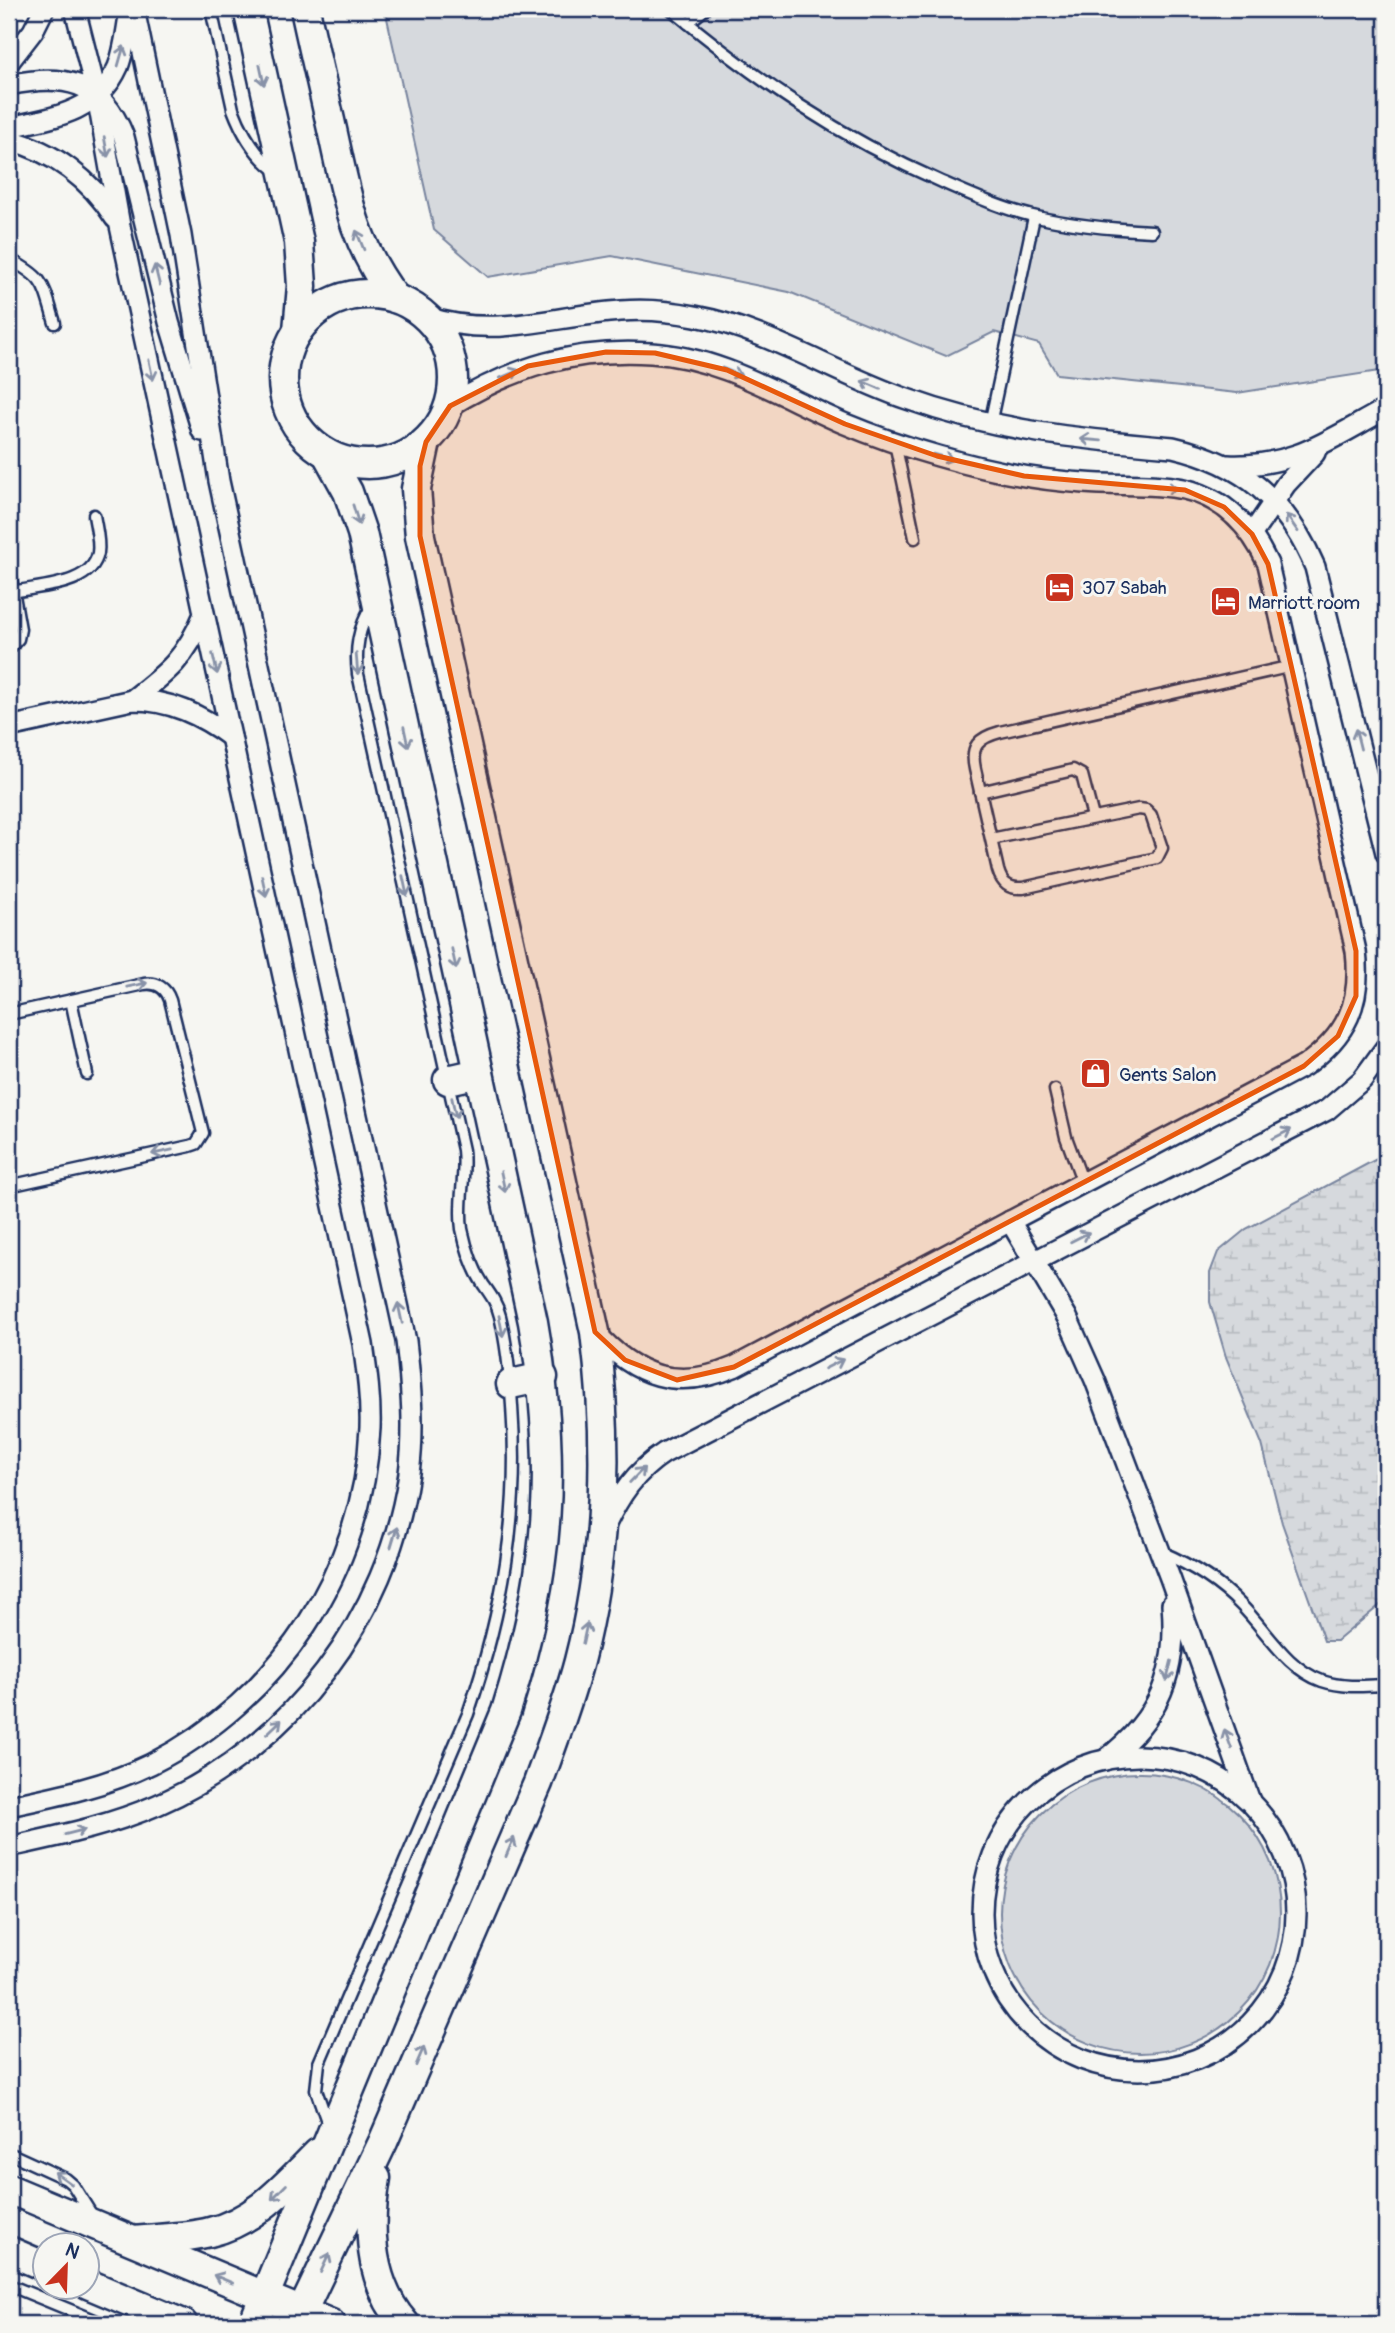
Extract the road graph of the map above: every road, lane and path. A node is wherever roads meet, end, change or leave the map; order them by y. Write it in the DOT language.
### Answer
graph roads {
  1 [pos="44,9"];
  2 [pos="75,9"];
  3 [pos="132,9"];
  4 [pos="211,9"];
  5 [pos="248,9"];
  6 [pos="305,9"];
  7 [pos="671,9"];
  8 [pos="705,9"];
  9 [pos="688,23"];
  10 [pos="9,62"];
  11 [pos="9,85"];
  12 [pos="97,96"];
  13 [pos="9,127"];
  14 [pos="9,140"];
  15 [pos="284,176"];
  16 [pos="1034,217"];
  17 [pos="120,226"];
  18 [pos="1152,231"];
  19 [pos="9,259"];
  20 [pos="395,298"];
  21 [pos="426,317"];
  22 [pos="55,323"];
  23 [pos="298,330"];
  24 [pos="450,406"];
  25 [pos="1386,409"];
  26 [pos="989,424"];
  27 [pos="1329,440"];
  28 [pos="426,442"];
  29 [pos="895,443"];
  30 [pos="327,454"];
  31 [pos="1226,464"];
  32 [pos="219,481"];
  33 [pos="1274,500"];
  34 [pos="94,515"];
  35 [pos="1252,534"];
  36 [pos="915,538"];
  37 [pos="9,567"];
  38 [pos="13,592"];
  39 [pos="376,600"];
  40 [pos="204,614"];
  41 [pos="14,621"];
  42 [pos="9,649"];
  43 [pos="1292,666"];
  44 [pos="132,700"];
  45 [pos="9,727"];
  46 [pos="231,737"];
  47 [pos="980,792"];
  48 [pos="1093,817"];
  49 [pos="991,839"];
  50 [pos="1386,853"];
  51 [pos="71,1000"];
  52 [pos="9,1014"];
  53 [pos="1386,1047"];
  54 [pos="1379,1064"];
  55 [pos="479,1073"];
  56 [pos="87,1074"];
  57 [pos="447,1080"];
  58 [pos="1055,1090"];
  59 [pos="1083,1183"];
  60 [pos="9,1186"];
  61 [pos="1010,1221"];
  62 [pos="1034,1260"];
  63 [pos="595,1332"];
  64 [pos="543,1377"];
  65 [pos="510,1384"];
  66 [pos="601,1533"];
  67 [pos="1160,1552"];
  68 [pos="1170,1578"];
  69 [pos="1386,1685"];
  70 [pos="1105,1760"];
  71 [pos="1251,1803"];
  72 [pos="9,1806"];
  73 [pos="9,1847"];
  74 [pos="329,2139"];
  75 [pos="383,2142"];
  76 [pos="9,2153"];
  77 [pos="9,2189"];
  78 [pos="99,2227"];
  79 [pos="134,2241"];
  80 [pos="9,2251"];
  81 [pos="32,2261"];
  82 [pos="9,2285"];
  83 [pos="102,2290"];
  84 [pos="264,2296"];
  85 [pos="299,2318"];
  86 [pos="104,2324"];
  87 [pos="183,2324"];
  88 [pos="253,2324"];
  89 [pos="331,2324"];
  90 [pos="405,2324"];
  1 -- 10 [label="street"];
  2 -- 12 [label="street"];
  12 -- 3 [label="street, one-way"];
  3 -- 32 [label="street"];
  4 -- 15 [label="lane"];
  5 -- 15 [label="street, one-way"];
  20 -- 6 [label="street, one-way"];
  7 -- 9 [label="lane"];
  8 -- 9 [label="lane"];
  9 -- 16 [label="lane"];
  11 -- 12 [label="street"];
  12 -- 13 [label="street"];
  12 -- 17 [label="street, one-way"];
  32 -- 12 [label="street, one-way"];
  14 -- 17 [label="street"];
  15 -- 23 [label="street"];
  16 -- 18 [label="lane"];
  16 -- 26 [label="lane"];
  17 -- 40 [label="street, one-way"];
  19 -- 22 [label="lane"];
  20 -- 21 [label="street"];
  20 -- 23 [label="street"];
  21 -- 24 [label="street"];
  26 -- 21 [label="street, one-way"];
  23 -- 30 [label="street"];
  24 -- 28 [label="street"];
  24 -- 29 [label="street, one-way"];
  25 -- 27 [label="street"];
  31 -- 26 [label="street, one-way"];
  27 -- 31 [label="street"];
  27 -- 33 [label="street"];
  28 -- 30 [label="street"];
  28 -- 63 [label="street"];
  29 -- 35 [label="street, one-way"];
  29 -- 36 [label="lane"];
  30 -- 39 [label="street, one-way"];
  31 -- 33 [label="street"];
  73 -- 32 [label="street, one-way"];
  33 -- 35 [label="street"];
  50 -- 33 [label="street, one-way"];
  34 -- 38 [label="lane"];
  35 -- 43 [label="street"];
  37 -- 38 [label="lane"];
  38 -- 41 [label="lane"];
  39 -- 55 [label="street, one-way"];
  39 -- 57 [label="lane, one-way"];
  40 -- 44 [label="street"];
  40 -- 46 [label="street, one-way"];
  41 -- 42 [label="lane"];
  43 -- 47 [label="lane"];
  43 -- 59 [label="street"];
  44 -- 45 [label="street"];
  44 -- 46 [label="street"];
  46 -- 72 [label="street, one-way"];
  47 -- 48 [label="lane"];
  47 -- 49 [label="lane"];
  48 -- 49 [label="lane"];
  48 -- 49 [label="lane"];
  51 -- 52 [label="lane"];
  51 -- 56 [label="lane"];
  51 -- 60 [label="lane, one-way"];
  53 -- 54 [label="street"];
  62 -- 54 [label="street, one-way"];
  55 -- 57 [label="street"];
  55 -- 64 [label="street, one-way"];
  57 -- 65 [label="lane, one-way"];
  58 -- 59 [label="lane"];
  59 -- 61 [label="street"];
  61 -- 62 [label="street"];
  61 -- 63 [label="street"];
  66 -- 62 [label="street, one-way"];
  62 -- 67 [label="street"];
  63 -- 66 [label="street"];
  64 -- 65 [label="street"];
  64 -- 74 [label="street"];
  65 -- 74 [label="lane"];
  75 -- 66 [label="street, one-way"];
  67 -- 68 [label="street"];
  67 -- 69 [label="lane"];
  68 -- 70 [label="street, one-way"];
  71 -- 68 [label="street, one-way"];
  70 -- 71 [label="street"];
  70 -- 71 [label="street"];
  74 -- 79 [label="street, one-way"];
  74 -- 84 [label="street"];
  85 -- 75 [label="street, one-way"];
  75 -- 90 [label="street"];
  78 -- 76 [label="lane, one-way"];
  77 -- 78 [label="street"];
  78 -- 79 [label="street"];
  84 -- 79 [label="street, one-way"];
  80 -- 81 [label="street"];
  82 -- 86 [label="lane"];
  83 -- 87 [label="street"];
  84 -- 85 [label="street"];
  84 -- 88 [label="street"];
  85 -- 89 [label="street"];
}
